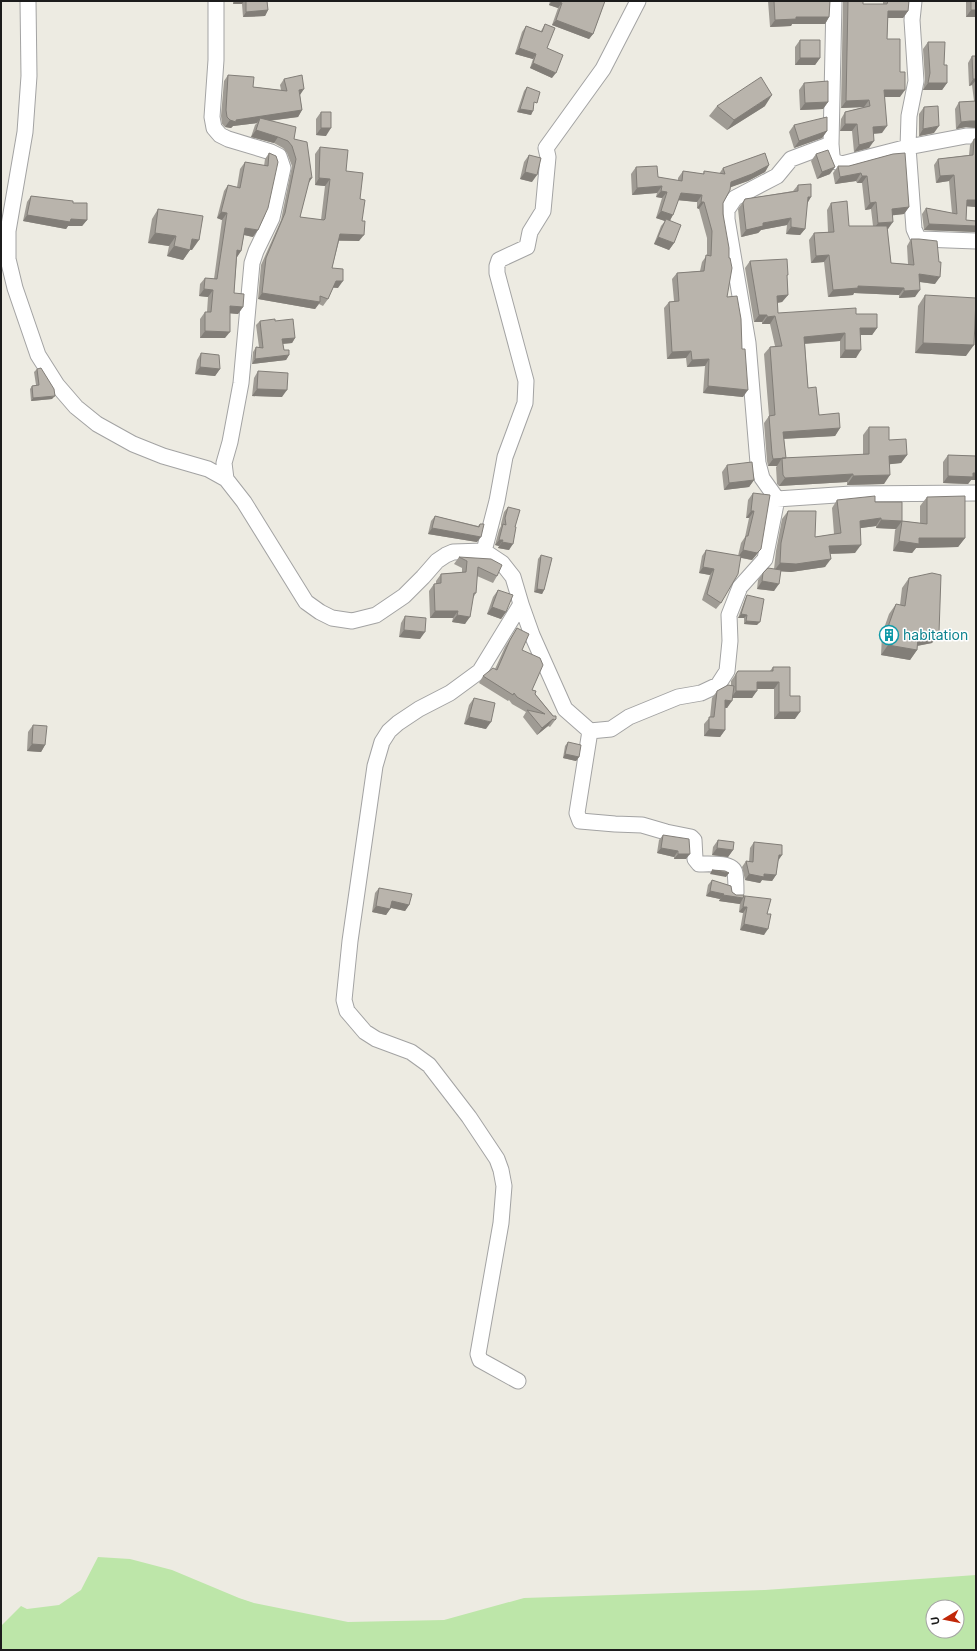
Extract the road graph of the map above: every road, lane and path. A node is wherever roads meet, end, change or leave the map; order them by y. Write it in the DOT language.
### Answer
graph roads {
  1 [pos="28,1"];
  2 [pos="216,1"];
  3 [pos="638,1"];
  4 [pos="834,1"];
  5 [pos="914,1"];
  6 [pos="976,136"];
  7 [pos="831,144"];
  8 [pos="908,147"];
  9 [pos="976,241"];
  10 [pos="226,479"];
  11 [pos="976,489"];
  12 [pos="777,499"];
  13 [pos="484,551"];
  14 [pos="521,604"];
  15 [pos="590,731"];
  16 [pos="736,893"];
  17 [pos="518,1381"];
  1 -- 10 [label="street"];
  2 -- 10 [label="street"];
  3 -- 13 [label="street"];
  4 -- 7 [label="street"];
  5 -- 8 [label="street"];
  6 -- 8 [label="street"];
  7 -- 8 [label="street"];
  7 -- 12 [label="street"];
  8 -- 9 [label="street"];
  10 -- 13 [label="street"];
  11 -- 12 [label="street"];
  12 -- 15 [label="street"];
  13 -- 14 [label="street"];
  14 -- 15 [label="street"];
  14 -- 17 [label="street"];
  15 -- 16 [label="street"];
}
